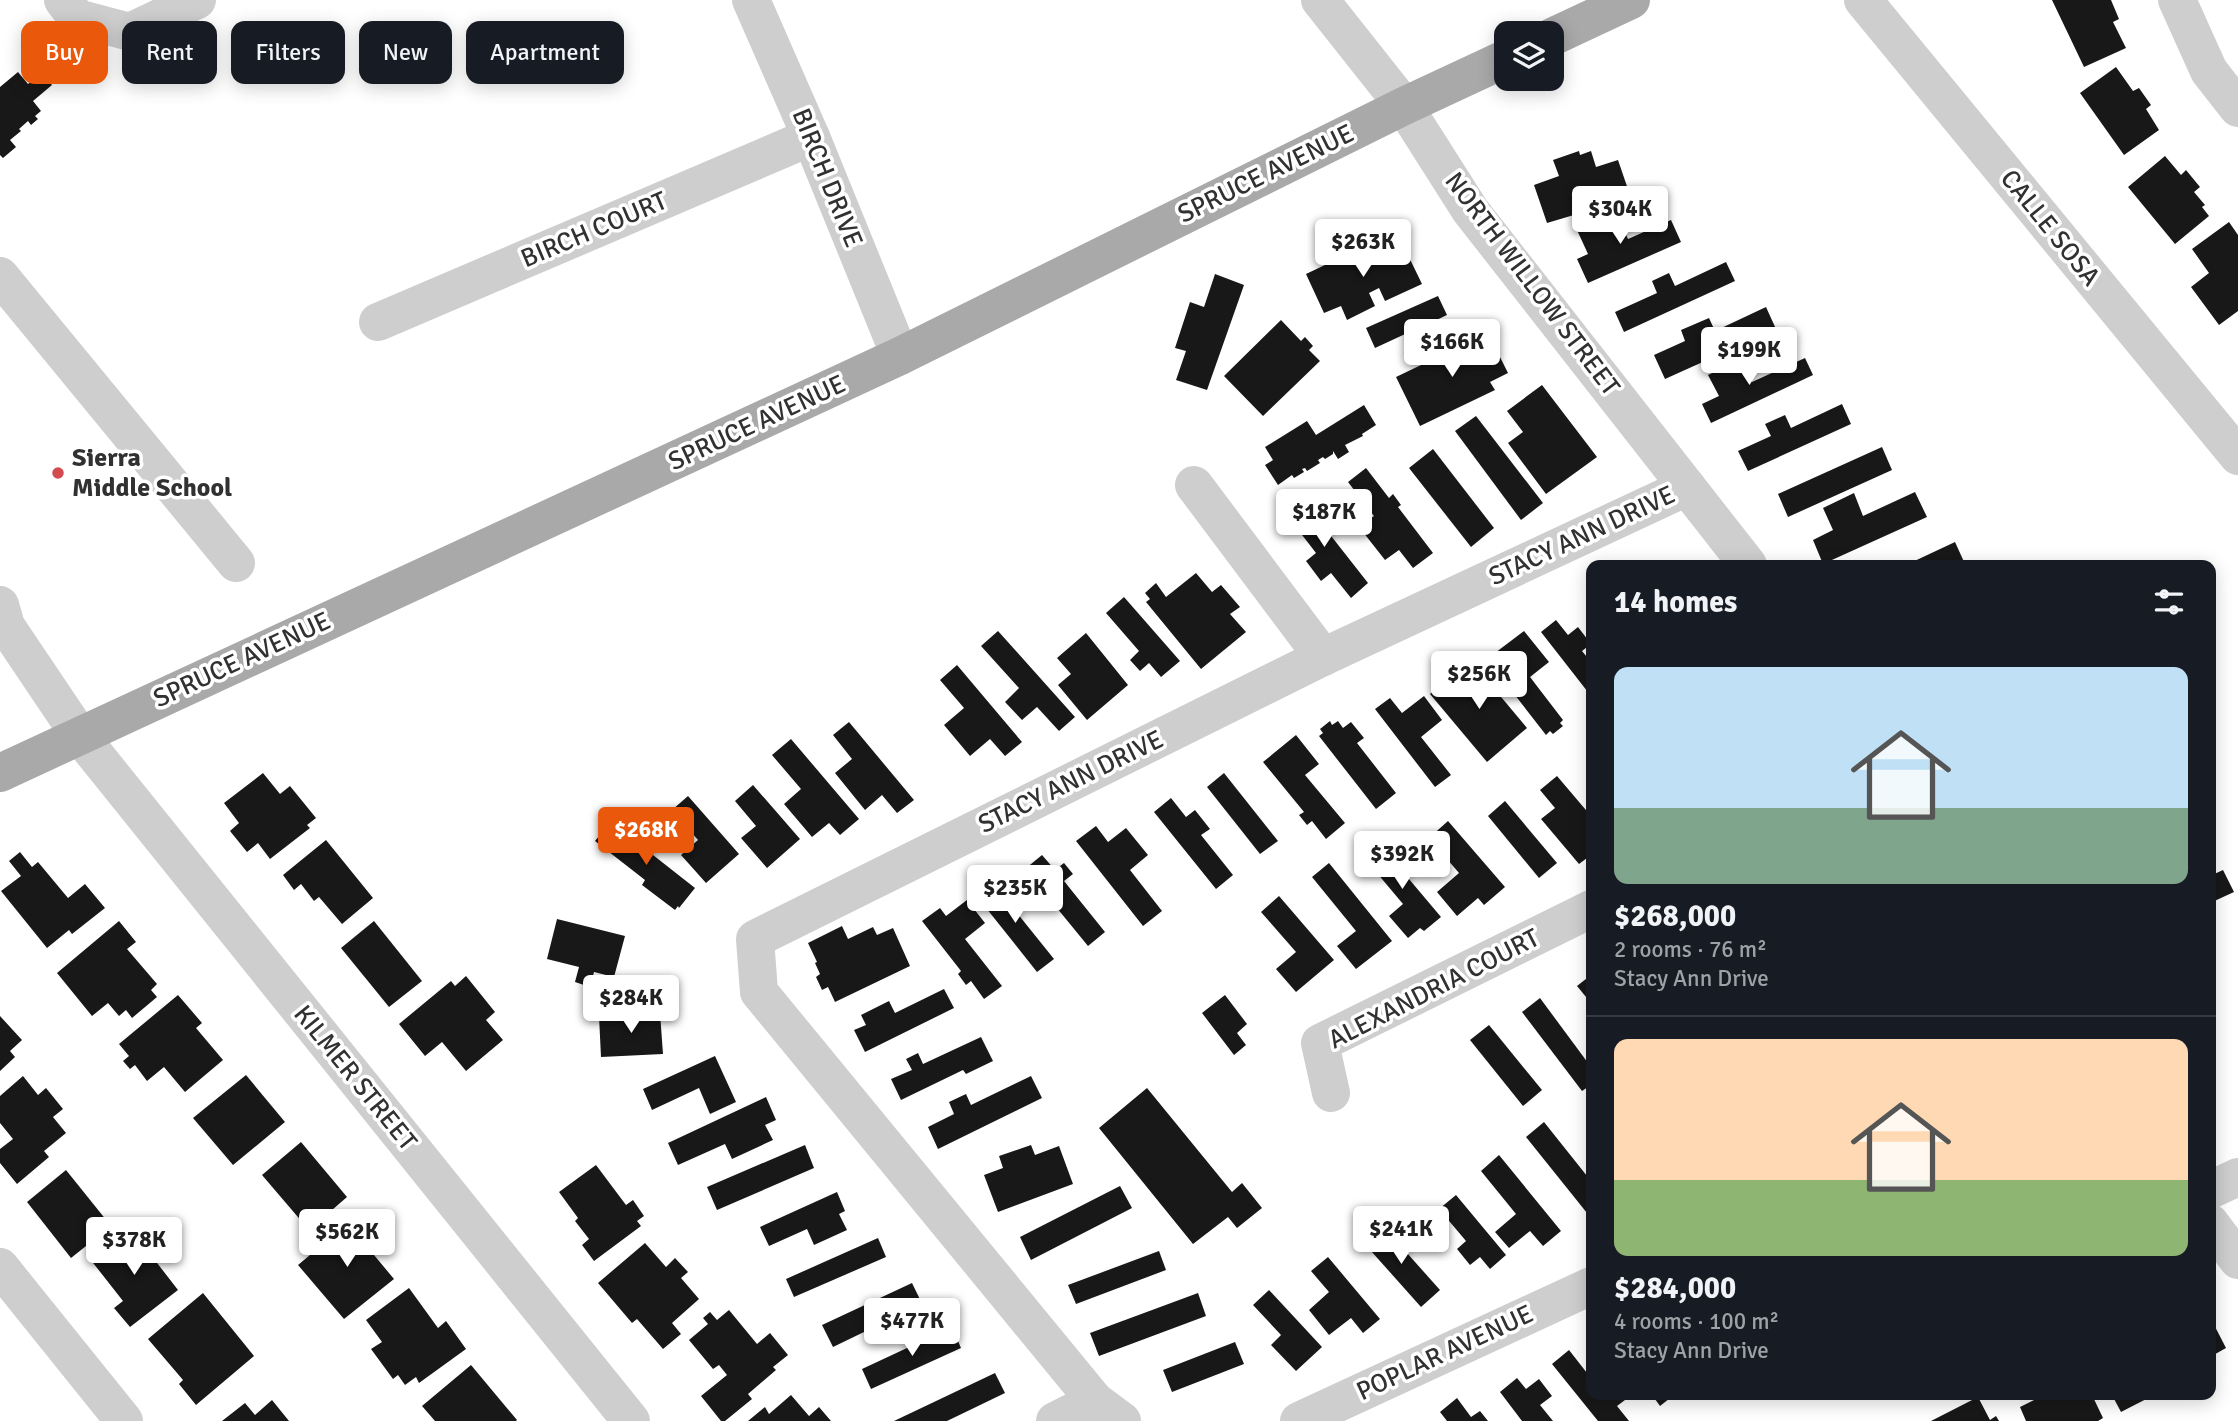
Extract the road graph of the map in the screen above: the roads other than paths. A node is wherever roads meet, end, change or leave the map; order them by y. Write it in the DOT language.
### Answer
graph roads {
  1 [pos="62,0"];
  2 [pos="197,0"];
  3 [pos="751,0"];
  4 [pos="1320,0"];
  5 [pos="1631,0"];
  6 [pos="1863,0"];
  7 [pos="2177,0"];
  8 [pos="1564,31"];
  9 [pos="1494,64"];
  10 [pos="1404,106"];
  11 [pos="2238,108"];
  12 [pos="811,137"];
  13 [pos="0,276"];
  14 [pos="378,322"];
  15 [pos="900,356"];
  16 [pos="2238,456"];
  17 [pos="1194,485"];
  18 [pos="1687,487"];
  19 [pos="1744,560"];
  20 [pos="236,563"];
  21 [pos="0,605"];
  22 [pos="1323,657"];
  23 [pos="80,736"];
  24 [pos="0,773"];
  25 [pos="1586,911"];
  26 [pos="1331,1093"];
  27 [pos="2238,1177"];
  28 [pos="2216,1187"];
  29 [pos="2216,1231"];
  30 [pos="2238,1260"];
  31 [pos="0,1267"];
  32 [pos="1586,1288"];
  33 [pos="1109,1411"];
  34 [pos="124,1421"];
  35 [pos="631,1421"];
  36 [pos="1055,1421"];
  37 [pos="1299,1421"];
  1 -- 2 [label="street"];
  3 -- 12 [label="street, BIRCH DRIVE"];
  4 -- 10 [label="street, NORTH WILLOW STREET"];
  5 -- 8 [label="main road"];
  6 -- 16 [label="street, CALLE SOSA"];
  7 -- 11 [label="street"];
  9 -- 10 [label="main road, SPRUCE AVENUE"];
  10 -- 15 [label="main road, SPRUCE AVENUE"];
  10 -- 18 [label="street, NORTH WILLOW STREET"];
  12 -- 14 [label="street, BIRCH COURT"];
  12 -- 15 [label="street, BIRCH DRIVE"];
  13 -- 20 [label="street"];
  15 -- 23 [label="main road, SPRUCE AVENUE"];
  17 -- 22 [label="street"];
  18 -- 19 [label="street, NORTH WILLOW STREET"];
  18 -- 22 [label="street, STACY ANN DRIVE"];
  21 -- 23 [label="street, KILMER STREET"];
  22 -- 33 [label="street, STACY ANN DRIVE"];
  23 -- 24 [label="main road, SPRUCE AVENUE"];
  23 -- 35 [label="street, KILMER STREET"];
  25 -- 26 [label="street, ALEXANDRIA COURT"];
  27 -- 28 [label="street"];
  29 -- 30 [label="street"];
  31 -- 34 [label="street"];
  32 -- 37 [label="street, POPLAR AVENUE"];
  33 -- 36 [label="street"];
}
